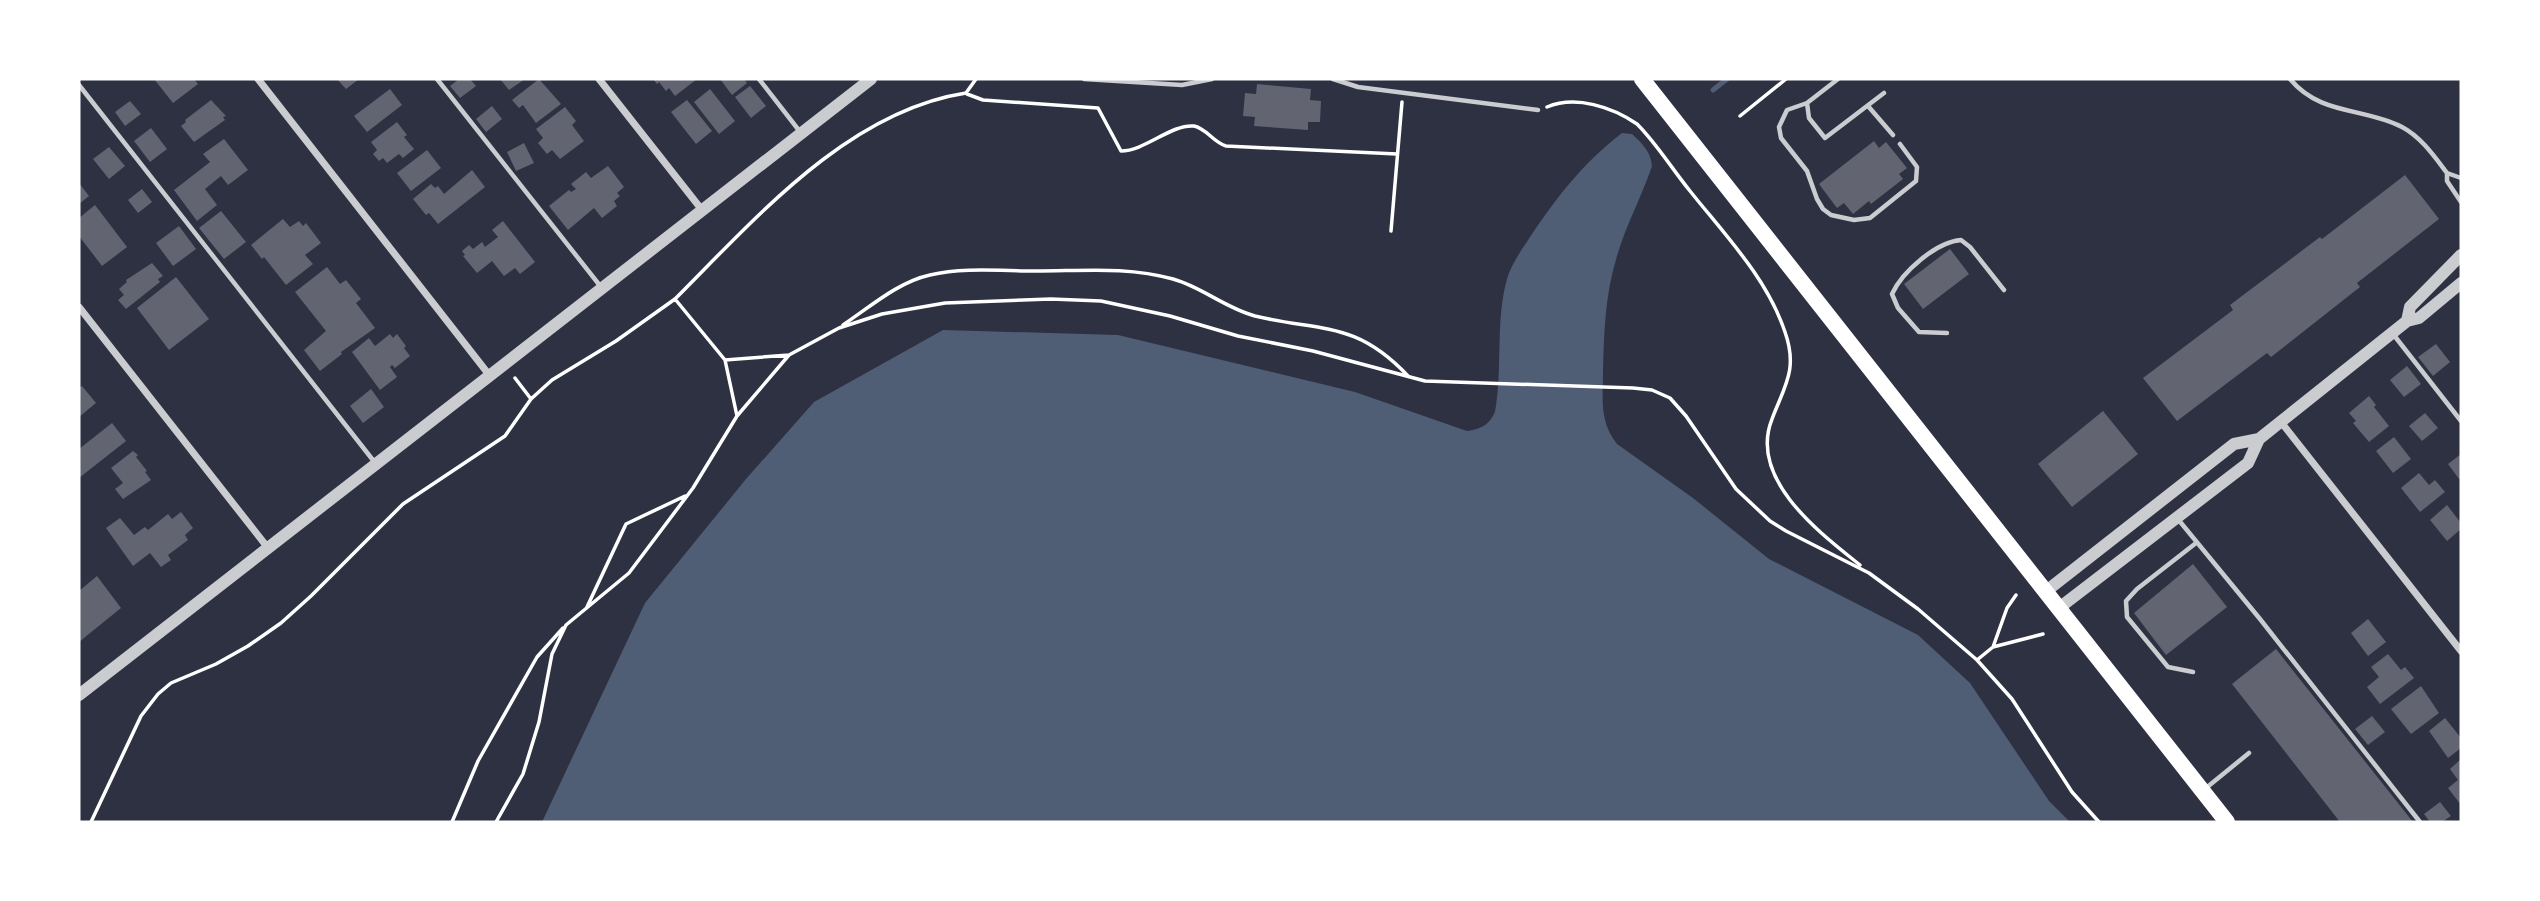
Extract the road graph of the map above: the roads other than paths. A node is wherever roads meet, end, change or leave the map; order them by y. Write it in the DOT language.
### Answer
graph roads {
  1 [pos="258,79"];
  2 [pos="437,79"];
  3 [pos="600,79"];
  4 [pos="759,79"];
  5 [pos="871,79"];
  6 [pos="1084,79"];
  7 [pos="1212,79"];
  8 [pos="1333,79"];
  9 [pos="1642,79"];
  10 [pos="1838,79"];
  11 [pos="2290,79"];
  12 [pos="79,85"];
  13 [pos="1884,93"];
  14 [pos="1807,103"];
  15 [pos="1868,106"];
  16 [pos="1538,110"];
  17 [pos="801,133"];
  18 [pos="1893,135"];
  19 [pos="1900,144"];
  20 [pos="2447,173"];
  21 [pos="2461,178"];
  22 [pos="2461,202"];
  23 [pos="702,211"];
  24 [pos="2461,255"];
  25 [pos="2461,283"];
  26 [pos="602,288"];
  27 [pos="2004,290"];
  28 [pos="79,307"];
  29 [pos="2407,321"];
  30 [pos="1947,333"];
  31 [pos="2392,333"];
  32 [pos="489,376"];
  33 [pos="2461,421"];
  34 [pos="2281,422"];
  35 [pos="2259,439"];
  36 [pos="376,464"];
  37 [pos="2177,518"];
  38 [pos="2196,543"];
  39 [pos="268,548"];
  40 [pos="2045,592"];
  41 [pos="2059,608"];
  42 [pos="2461,651"];
  43 [pos="2193,672"];
  44 [pos="79,695"];
  45 [pos="2249,752"];
  46 [pos="2202,790"];
  47 [pos="2227,822"];
  48 [pos="2420,822"];
  1 -- 32 [label="street"];
  2 -- 26 [label="lane"];
  3 -- 23 [label="street"];
  4 -- 17 [label="lane"];
  5 -- 17 [label="street"];
  6 -- 7 [label="lane"];
  8 -- 16 [label="lane"];
  9 -- 40 [label="main road"];
  10 -- 14 [label="lane"];
  11 -- 20 [label="lane"];
  12 -- 36 [label="lane"];
  13 -- 15 [label="lane"];
  14 -- 15 [label="lane"];
  14 -- 19 [label="lane"];
  15 -- 18 [label="lane"];
  17 -- 23 [label="street"];
  20 -- 21 [label="lane"];
  20 -- 22 [label="lane"];
  23 -- 26 [label="street"];
  24 -- 29 [label="street"];
  25 -- 29 [label="street"];
  26 -- 32 [label="street"];
  27 -- 30 [label="lane"];
  28 -- 39 [label="street"];
  29 -- 31 [label="street"];
  31 -- 33 [label="lane"];
  31 -- 34 [label="street"];
  32 -- 36 [label="street"];
  34 -- 35 [label="street"];
  34 -- 42 [label="street"];
  35 -- 37 [label="street"];
  35 -- 40 [label="street"];
  36 -- 39 [label="street"];
  37 -- 38 [label="lane"];
  37 -- 41 [label="street"];
  38 -- 43 [label="lane"];
  38 -- 48 [label="lane"];
  39 -- 44 [label="street"];
  40 -- 41 [label="main road"];
  41 -- 46 [label="main road"];
  45 -- 46 [label="lane"];
  46 -- 47 [label="main road"];
}
